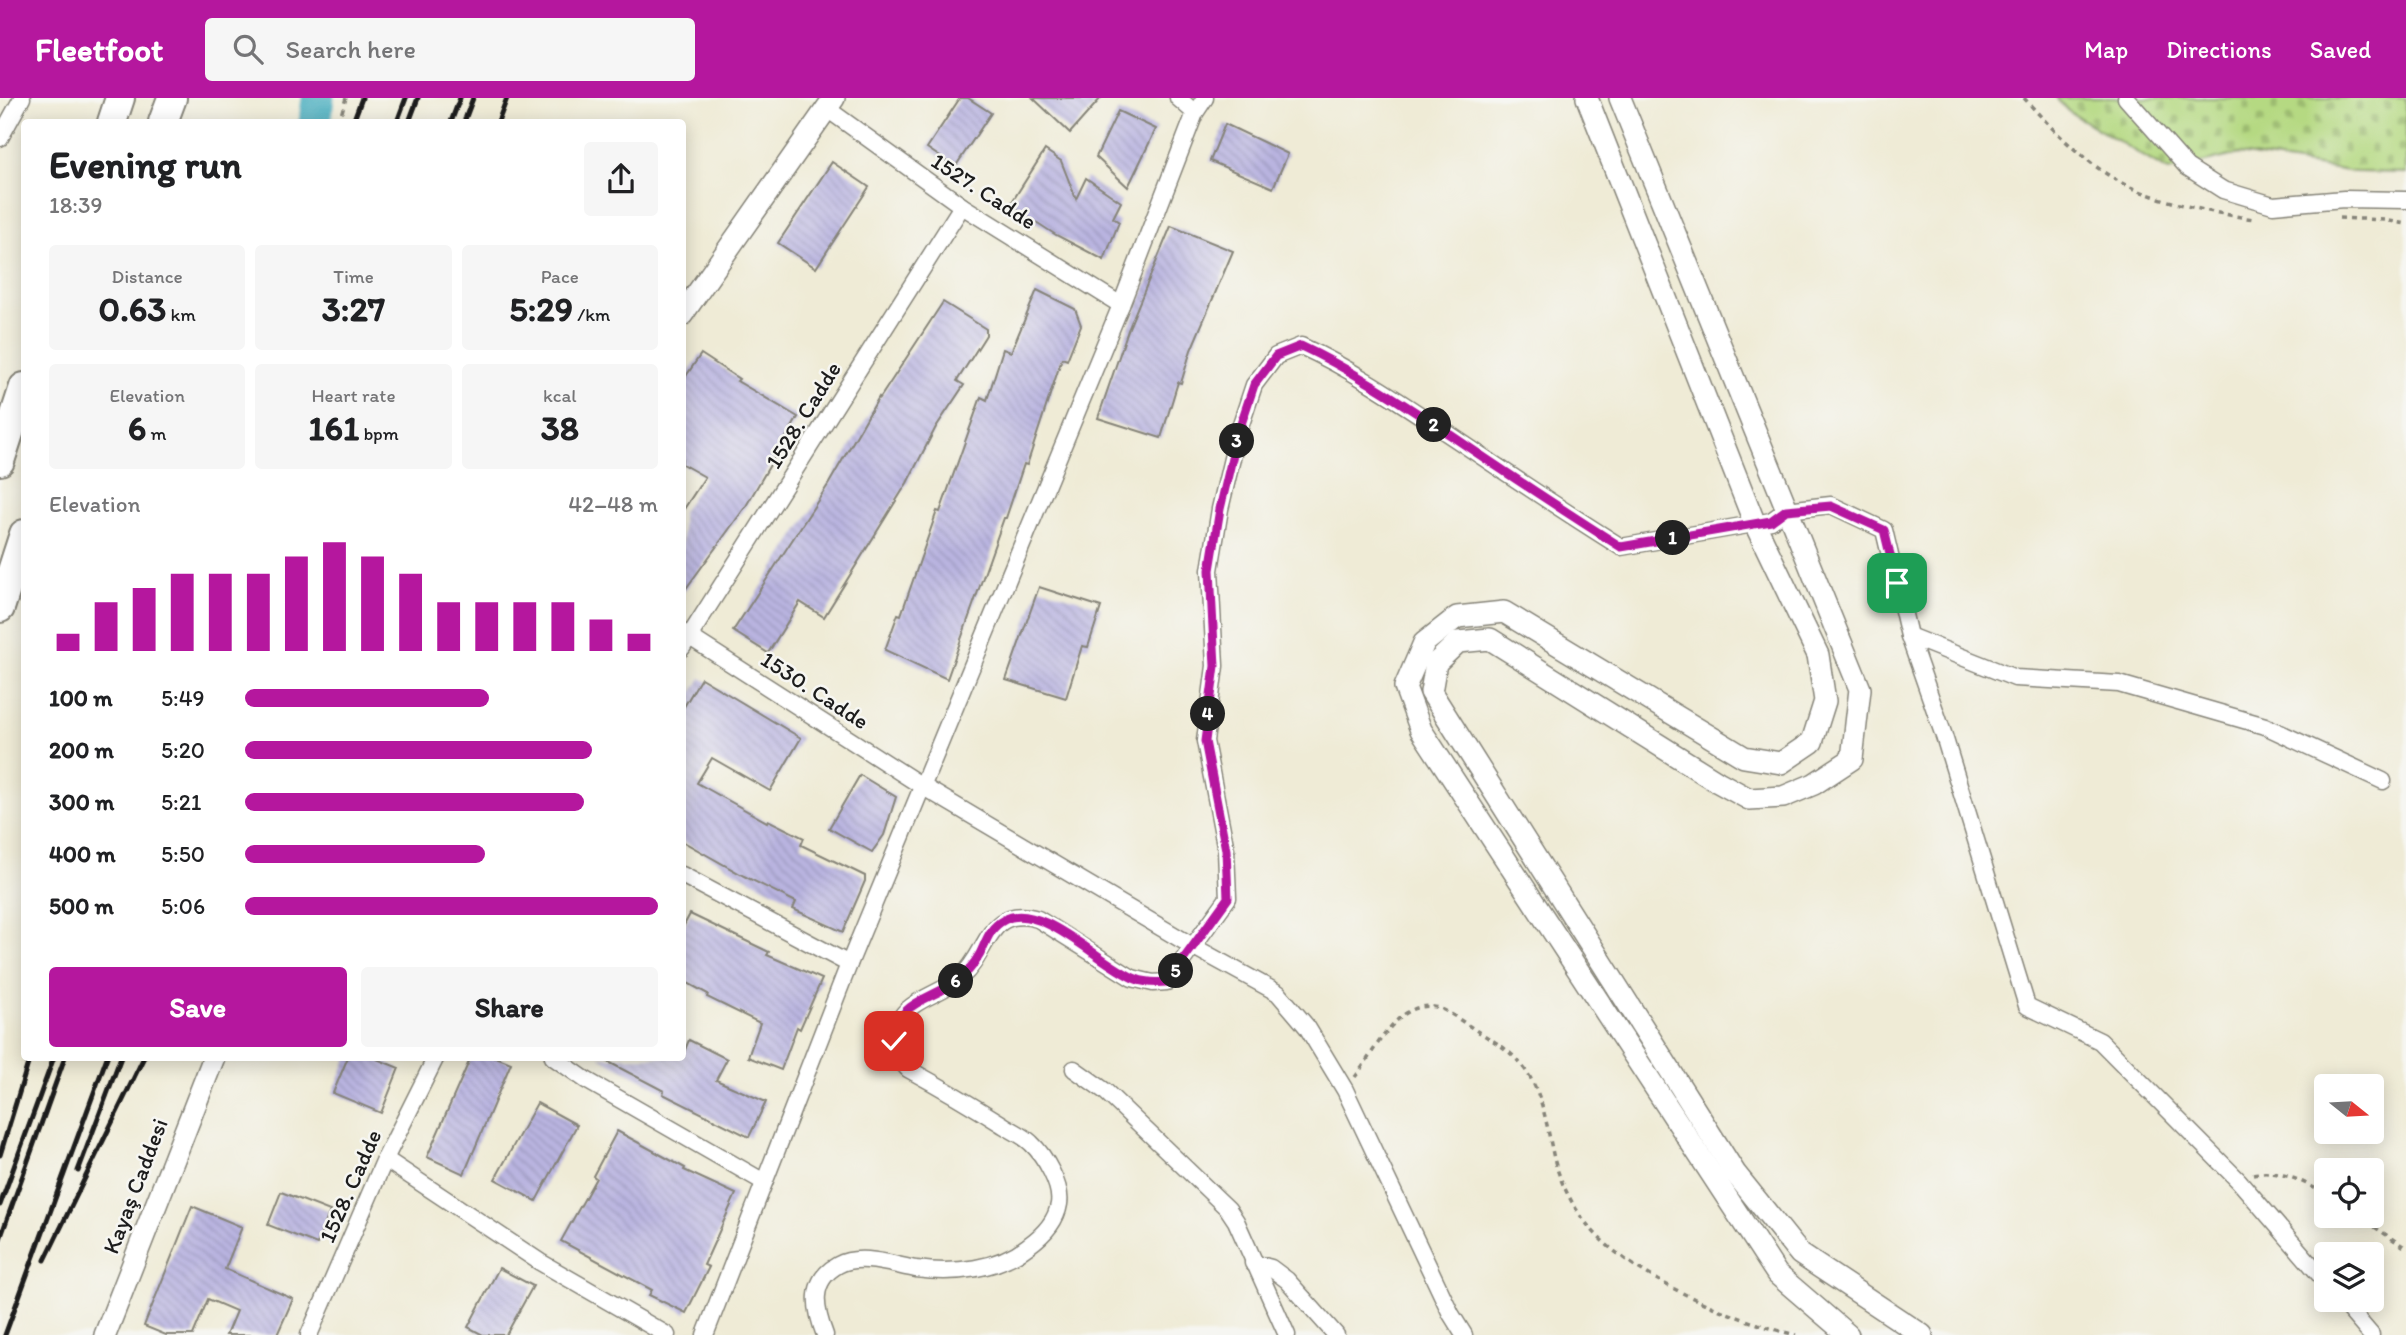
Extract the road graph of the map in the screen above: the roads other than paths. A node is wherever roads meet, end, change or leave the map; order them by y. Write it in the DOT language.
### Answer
graph roads {
  1 [pos="22,98"];
  2 [pos="120,98"];
  3 [pos="172,98"];
  4 [pos="1178,98"];
  5 [pos="1205,98"];
  6 [pos="1587,98"];
  7 [pos="1620,98"];
  8 [pos="2126,98"];
  9 [pos="830,103"];
  10 [pos="1195,113"];
  11 [pos="113,119"];
  12 [pos="164,119"];
  13 [pos="0,138"];
  14 [pos="2406,200"];
  15 [pos="961,206"];
  16 [pos="1121,305"];
  17 [pos="686,309"];
  18 [pos="21,396"];
  19 [pos="0,461"];
  20 [pos="1786,510"];
  21 [pos="1755,524"];
  22 [pos="21,543"];
  23 [pos="2,603"];
  24 [pos="0,631"];
  25 [pos="1909,636"];
  26 [pos="686,637"];
  27 [pos="686,640"];
  28 [pos="2383,781"];
  29 [pos="922,786"];
  30 [pos="686,877"];
  31 [pos="1194,947"];
  32 [pos="849,964"];
  33 [pos="212,1061"];
  34 [pos="434,1061"];
  35 [pos="559,1061"];
  36 [pos="1074,1069"];
  37 [pos="385,1159"];
  38 [pos="764,1182"];
  39 [pos="1253,1263"];
  40 [pos="2314,1268"];
  41 [pos="2351,1312"];
  42 [pos="105,1335"];
  43 [pos="309,1335"];
  44 [pos="667,1335"];
  45 [pos="705,1335"];
  46 [pos="825,1335"];
  47 [pos="1287,1335"];
  48 [pos="1336,1335"];
  49 [pos="1464,1335"];
  50 [pos="1848,1335"];
  51 [pos="1922,1335"];
  52 [pos="2371,1335"];
  1 -- 13 [label="street"];
  2 -- 11 [label="highway"];
  3 -- 12 [label="highway"];
  4 -- 10 [label="street"];
  5 -- 10 [label="street"];
  6 -- 21 [label="street"];
  7 -- 20 [label="street"];
  8 -- 14 [label="street"];
  9 -- 15 [label="street, 1527. Cadde"];
  9 -- 17 [label="street"];
  10 -- 16 [label="street"];
  15 -- 16 [label="street, 1527. Cadde"];
  15 -- 26 [label="street, 1528. Cadde"];
  16 -- 29 [label="street"];
  18 -- 19 [label="highway"];
  20 -- 21 [label="street"];
  20 -- 25 [label="street"];
  20 -- 51 [label="street"];
  21 -- 31 [label="street"];
  21 -- 50 [label="street"];
  22 -- 23 [label="highway"];
  23 -- 24 [label="highway"];
  25 -- 28 [label="street"];
  25 -- 40 [label="street"];
  27 -- 29 [label="street, 1530. Cadde"];
  29 -- 31 [label="street, 1530. Cadde"];
  29 -- 32 [label="street"];
  30 -- 32 [label="street"];
  31 -- 46 [label="street"];
  31 -- 49 [label="street, 1530. Cadde"];
  32 -- 38 [label="street"];
  33 -- 42 [label="street, Kayaş Caddesi"];
  34 -- 37 [label="street, 1528. Cadde"];
  35 -- 38 [label="street"];
  36 -- 39 [label="street"];
  37 -- 43 [label="street, 1528. Cadde"];
  37 -- 44 [label="street"];
  38 -- 45 [label="street"];
  39 -- 47 [label="street"];
  39 -- 48 [label="street"];
  41 -- 52 [label="street"];
}
